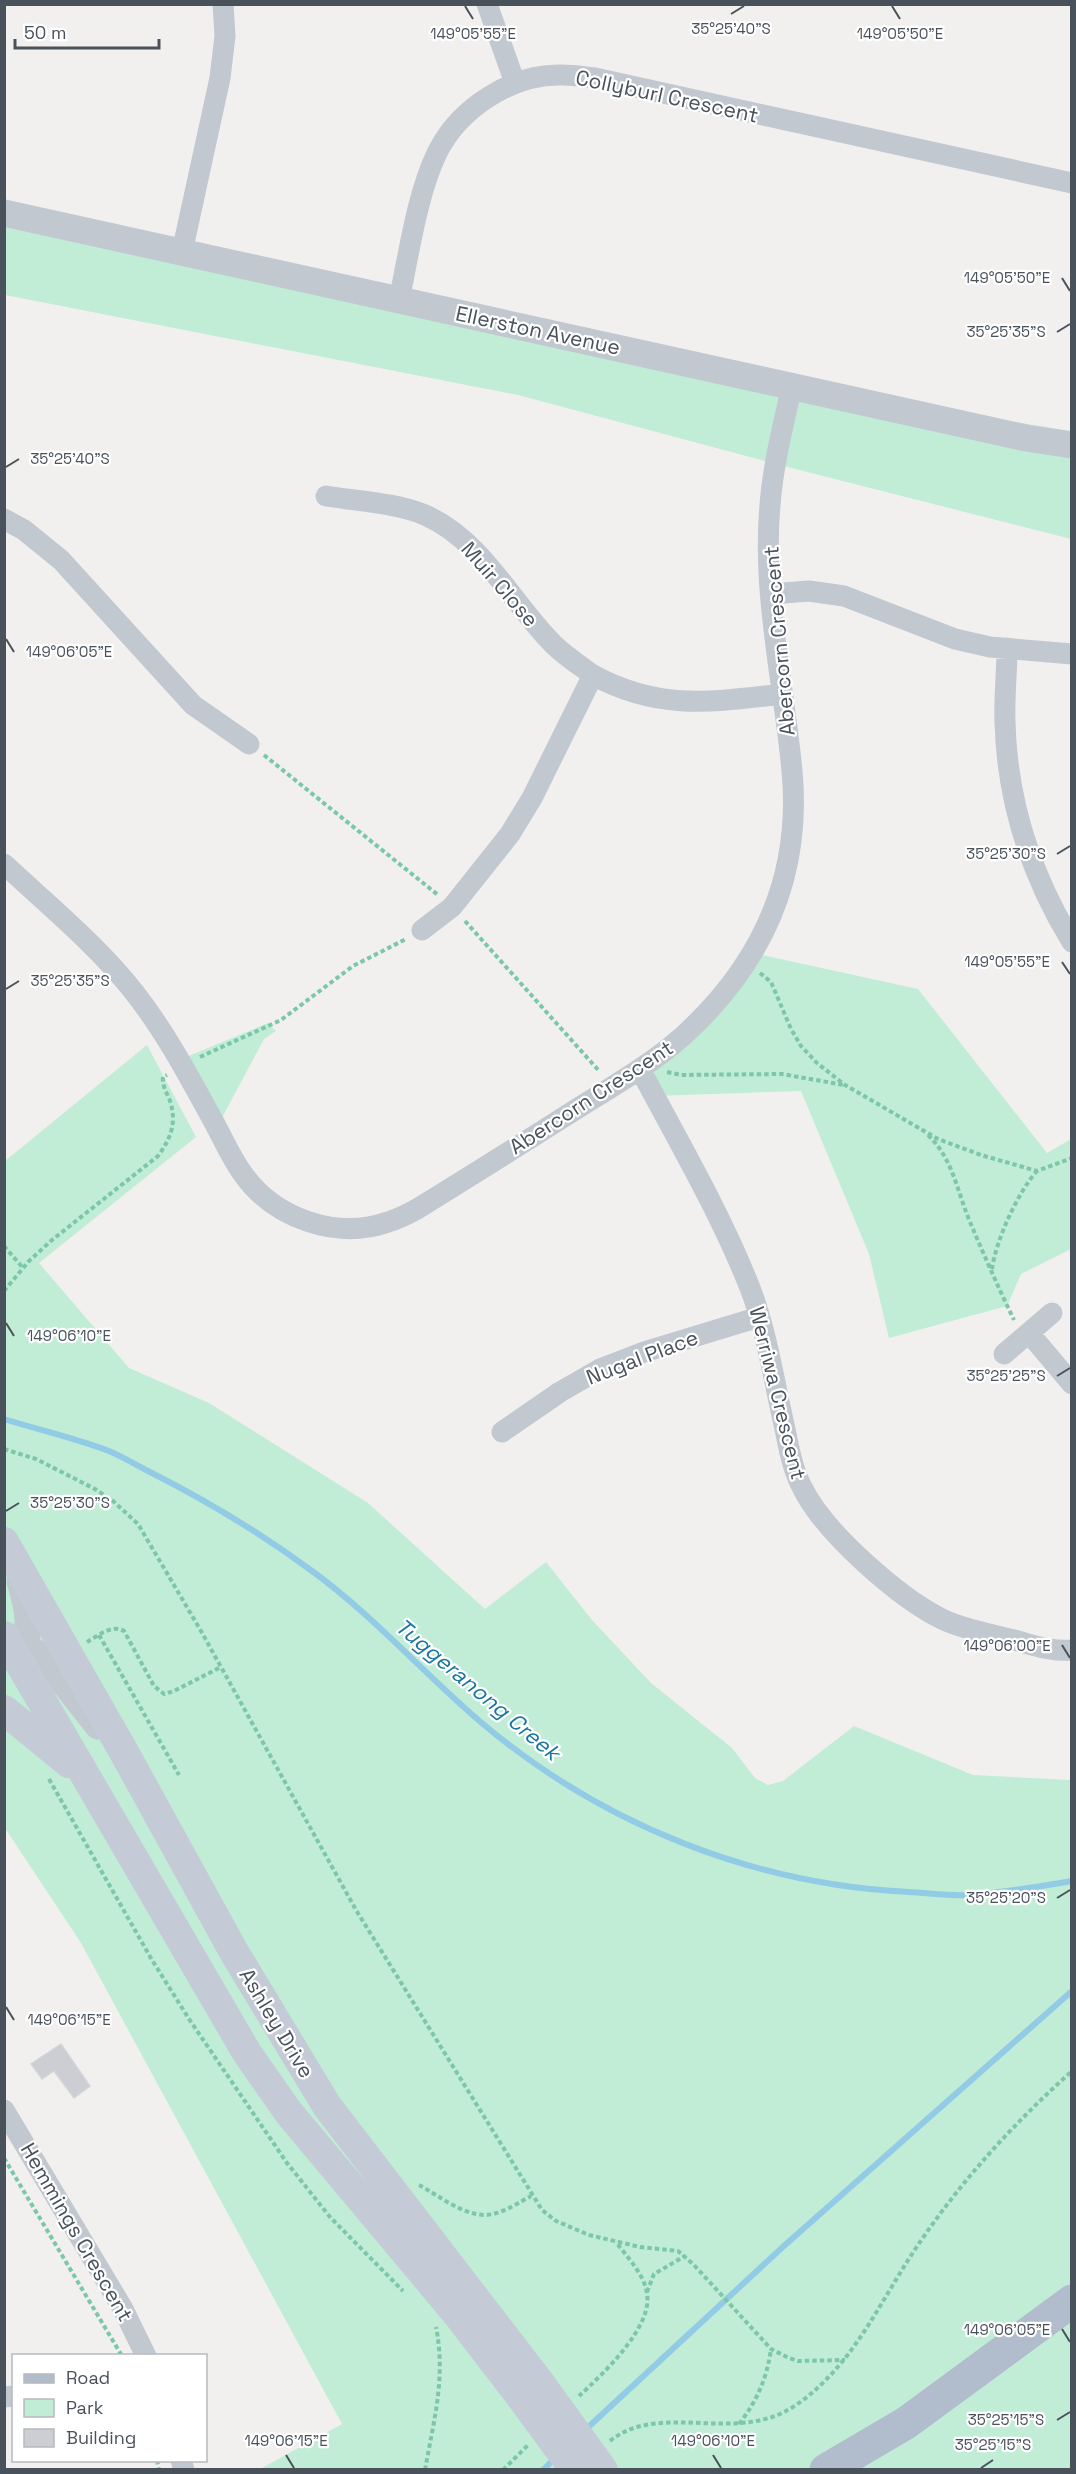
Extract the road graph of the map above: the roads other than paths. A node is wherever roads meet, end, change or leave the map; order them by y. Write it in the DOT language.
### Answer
graph roads {
  1 [pos="223,4"];
  2 [pos="487,4"];
  3 [pos="515,83"];
  4 [pos="1071,183"];
  5 [pos="4,213"];
  6 [pos="182,252"];
  7 [pos="399,300"];
  8 [pos="792,386"];
  9 [pos="1071,445"];
  10 [pos="326,496"];
  11 [pos="4,519"];
  12 [pos="771,594"];
  13 [pos="1008,648"];
  14 [pos="1071,654"];
  15 [pos="593,675"];
  16 [pos="783,694"];
  17 [pos="249,744"];
  18 [pos="4,864"];
  19 [pos="422,930"];
  20 [pos="1071,942"];
  21 [pos="640,1069"];
  22 [pos="1052,1312"];
  23 [pos="759,1317"];
  24 [pos="1029,1333"];
  25 [pos="1004,1354"];
  26 [pos="1071,1384"];
  27 [pos="502,1432"];
  28 [pos="9,1550"];
  29 [pos="10,1648"];
  30 [pos="1071,1650"];
  31 [pos="4,1710"];
  32 [pos="85,1777"];
  33 [pos="140,1781"];
  34 [pos="4,2110"];
  35 [pos="1071,2301"];
  36 [pos="146,2354"];
  37 [pos="530,2390"];
  38 [pos="906,2423"];
  39 [pos="605,2456"];
  40 [pos="574,2469"];
  41 [pos="826,2469"];
  42 [pos="868,2469"];
  1 -- 6 [label="street"];
  2 -- 3 [label="street"];
  3 -- 4 [label="street, Collyburl Crescent"];
  3 -- 7 [label="street, Collyburl Crescent"];
  5 -- 6 [label="street, Ellerston Avenue"];
  6 -- 7 [label="street, Ellerston Avenue"];
  7 -- 8 [label="street, Ellerston Avenue"];
  8 -- 9 [label="street, Ellerston Avenue"];
  8 -- 12 [label="street, Abercorn Crescent"];
  10 -- 15 [label="street, Muir Close"];
  11 -- 17 [label="street"];
  12 -- 13 [label="street"];
  12 -- 16 [label="street, Abercorn Crescent"];
  13 -- 14 [label="street"];
  13 -- 20 [label="street"];
  15 -- 16 [label="street, Muir Close"];
  15 -- 19 [label="street"];
  16 -- 21 [label="street, Abercorn Crescent"];
  18 -- 21 [label="street, Abercorn Crescent"];
  21 -- 23 [label="street, Werriwa Crescent"];
  22 -- 24 [label="street"];
  23 -- 27 [label="street, Nugal Place"];
  23 -- 30 [label="street, Werriwa Crescent"];
  24 -- 25 [label="street"];
  24 -- 26 [label="street"];
  28 -- 29 [label="street"];
  28 -- 33 [label="main road, Ashley Drive"];
  29 -- 32 [label="main road, Ashley Drive"];
  29 -- 33 [label="street"];
  31 -- 32 [label="main road"];
  32 -- 37 [label="main road, Ashley Drive"];
  33 -- 37 [label="main road, Ashley Drive"];
  34 -- 36 [label="street, Hemmings Crescent"];
  35 -- 38 [label="main road"];
  37 -- 39 [label="main road, Ashley Drive, bridge"];
  37 -- 40 [label="main road, Ashley Drive, bridge"];
  38 -- 41 [label="main road"];
  38 -- 42 [label="main road"];
}
